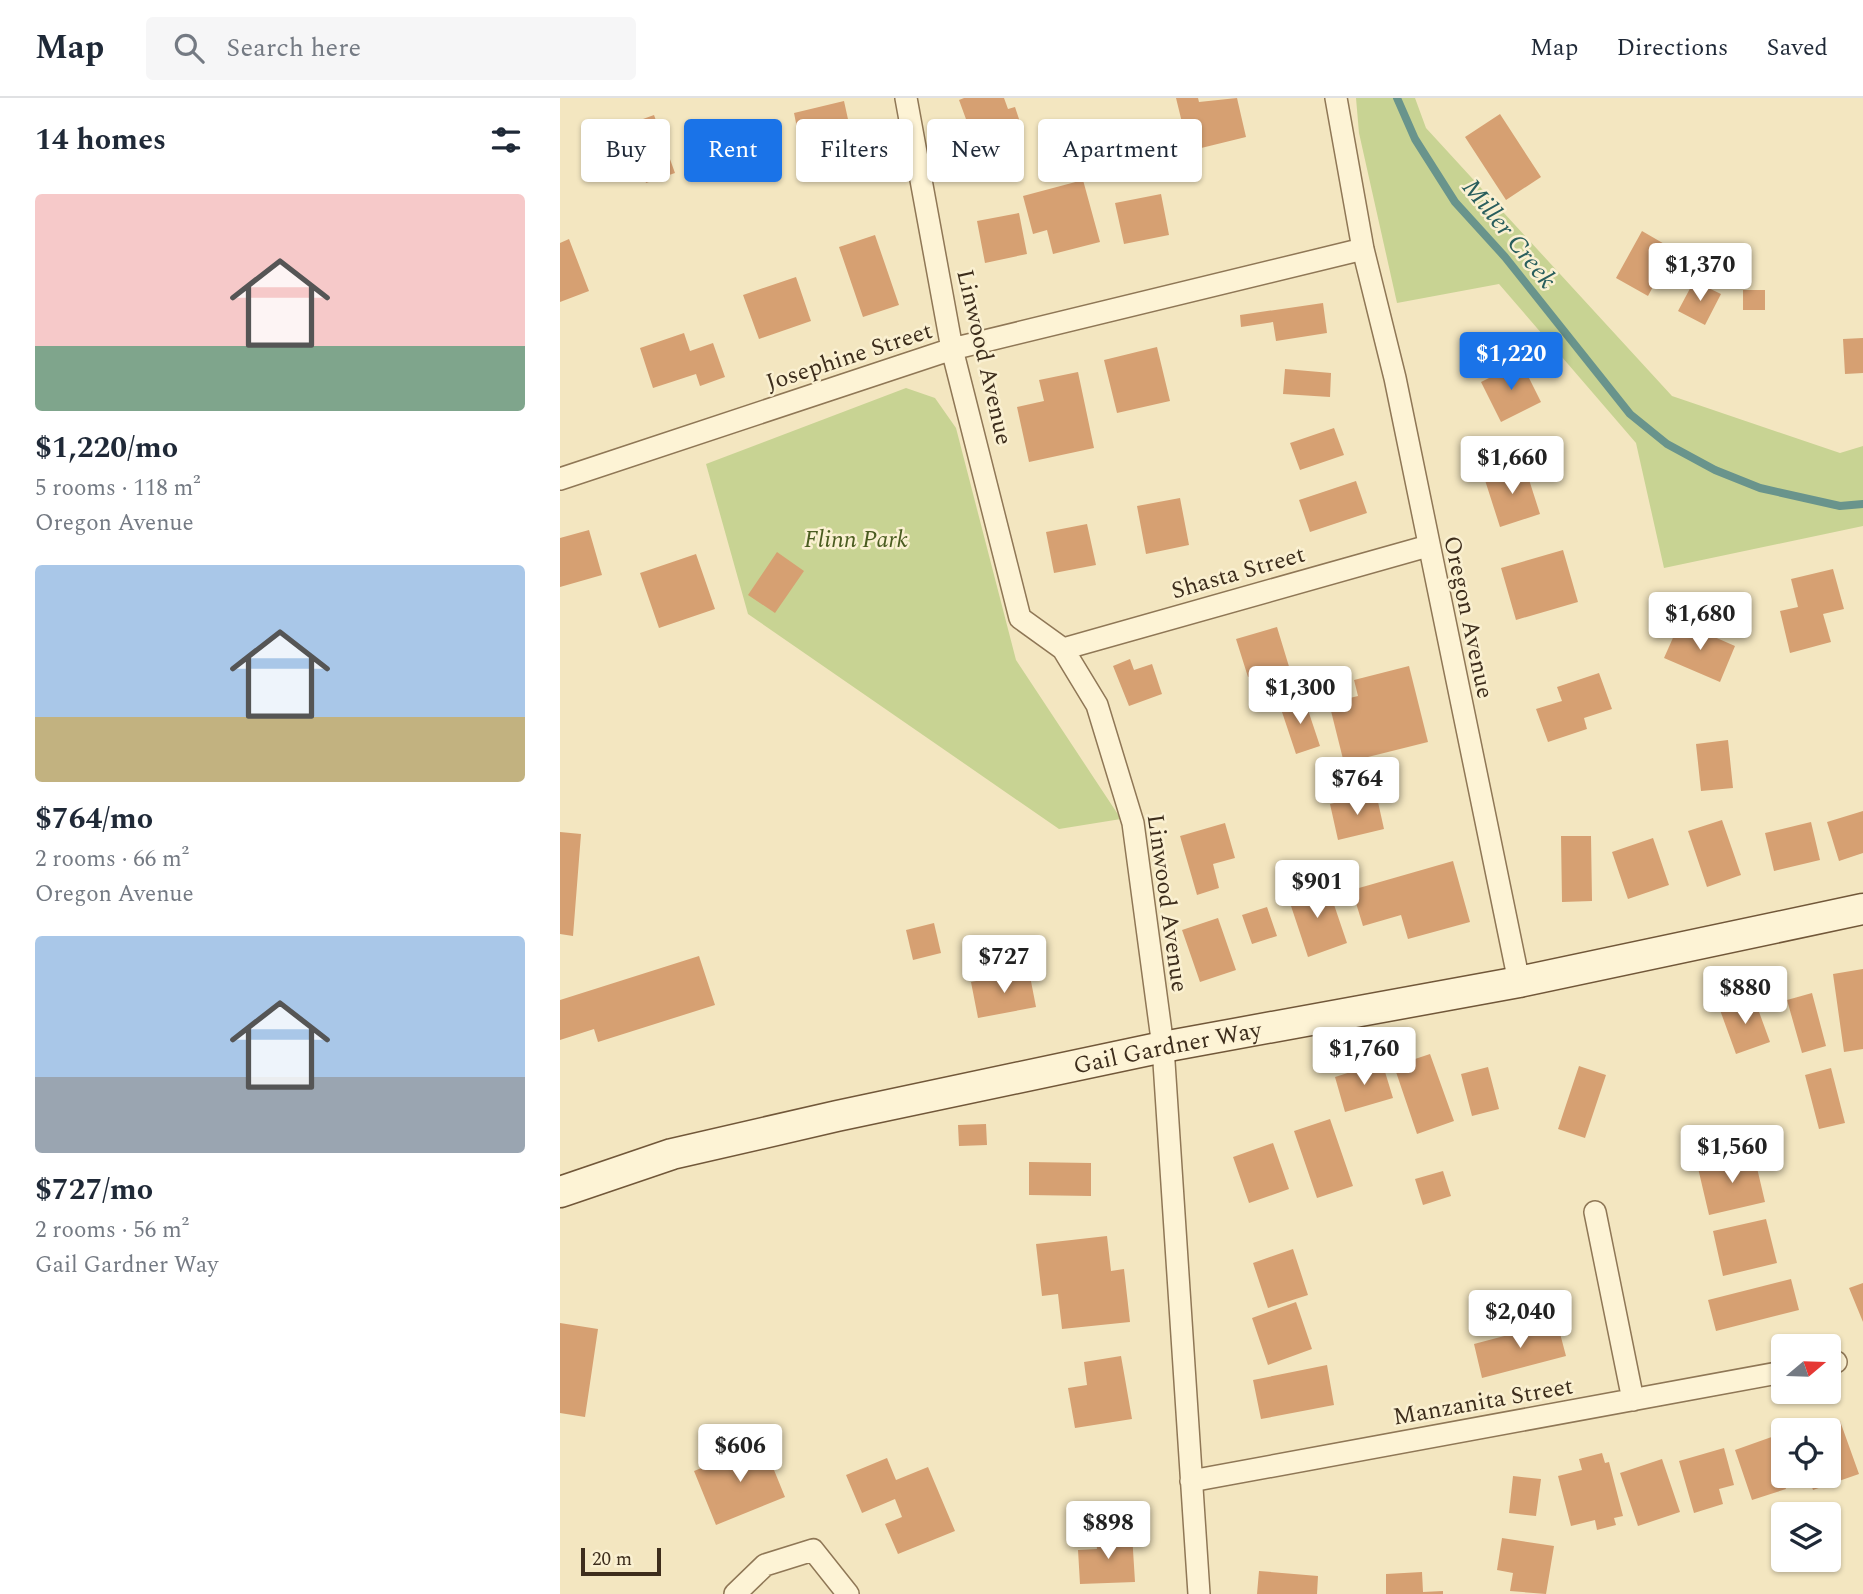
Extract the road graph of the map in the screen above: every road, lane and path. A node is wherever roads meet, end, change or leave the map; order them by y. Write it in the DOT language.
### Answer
graph roads {
  1 [pos="906,98"];
  2 [pos="1336,98"];
  3 [pos="1363,249"];
  4 [pos="952,349"];
  5 [pos="560,479"];
  6 [pos="1427,546"];
  7 [pos="1063,649"];
  8 [pos="1863,909"];
  9 [pos="1520,982"];
  10 [pos="1163,1047"];
  11 [pos="560,1192"];
  12 [pos="1595,1212"];
  13 [pos="1771,1374"];
  14 [pos="1633,1400"];
  15 [pos="1191,1481"];
  16 [pos="734,1594"];
  17 [pos="848,1594"];
  18 [pos="1199,1594"];
  1 -- 4 [label="street, Linwood Avenue"];
  2 -- 3 [label="street, Oregon Avenue"];
  3 -- 4 [label="street, Josephine Street"];
  3 -- 6 [label="street, Oregon Avenue"];
  4 -- 5 [label="street, Josephine Street"];
  4 -- 7 [label="street, Linwood Avenue"];
  6 -- 7 [label="street, Shasta Street"];
  6 -- 9 [label="street, Oregon Avenue"];
  7 -- 10 [label="street, Linwood Avenue"];
  8 -- 9 [label="street, Gail Gardner Way"];
  9 -- 10 [label="street, Gail Gardner Way"];
  10 -- 11 [label="street, Gail Gardner Way"];
  10 -- 15 [label="street, Linwood Avenue"];
  12 -- 14 [label="street"];
  13 -- 14 [label="street, Manzanita Street"];
  14 -- 15 [label="street, Manzanita Street"];
  15 -- 18 [label="street, Linwood Avenue"];
  16 -- 17 [label="street"];
}
